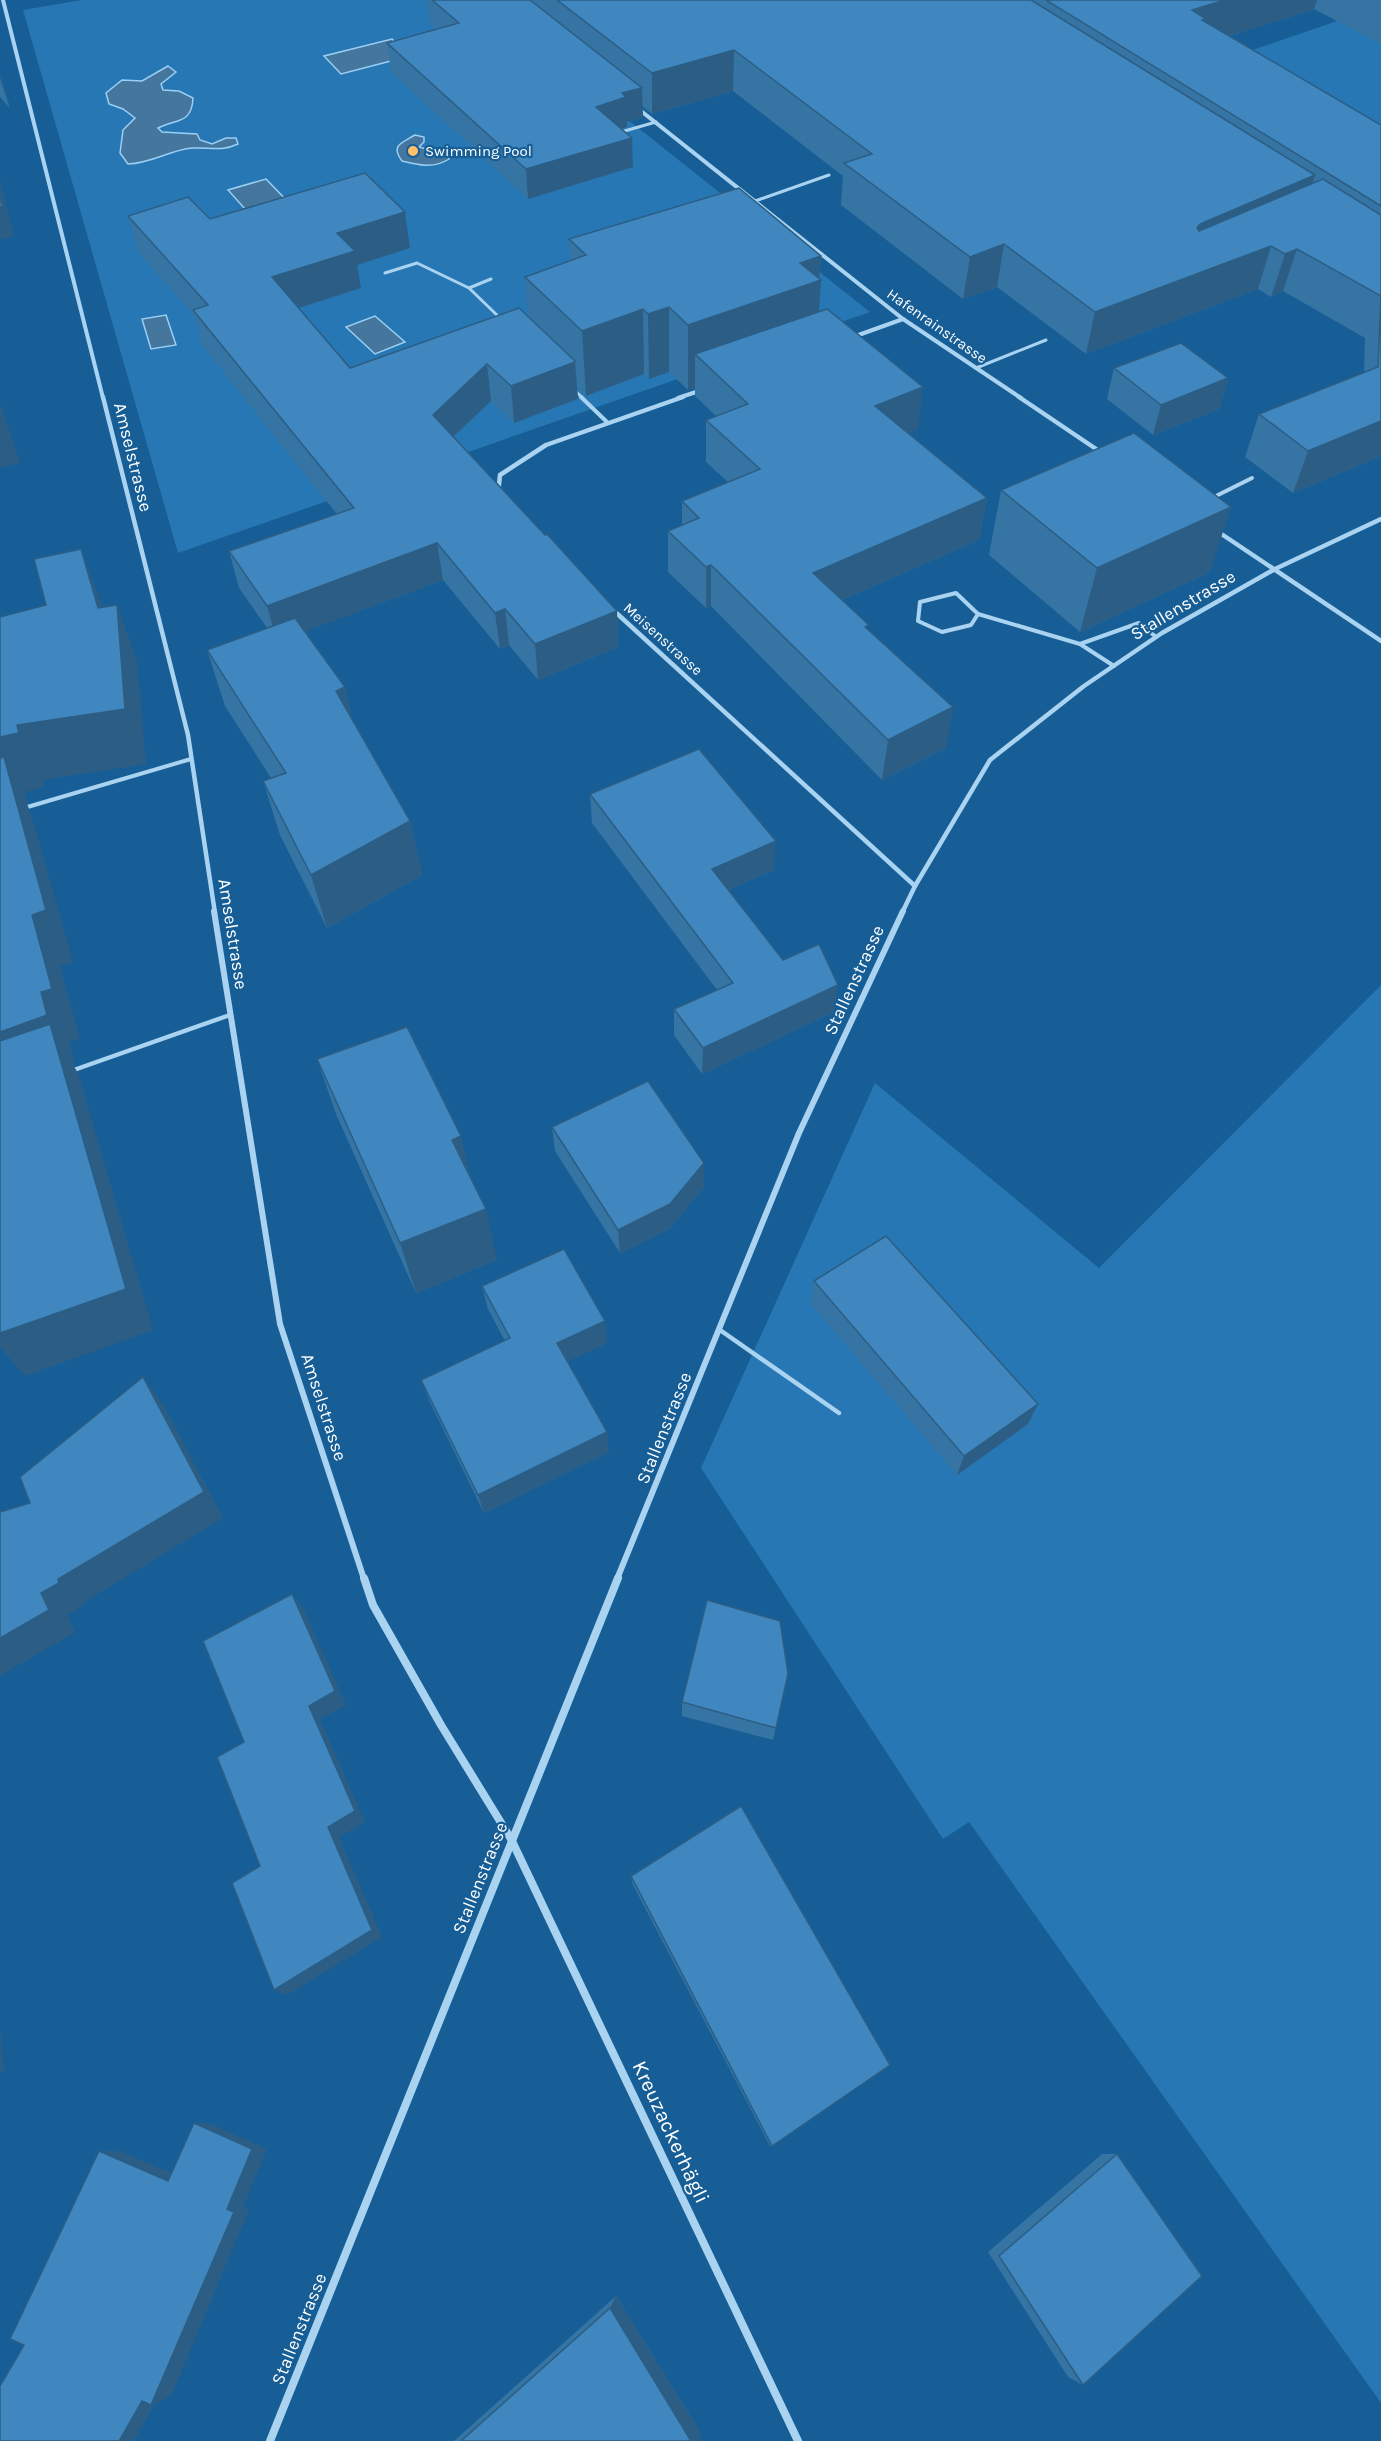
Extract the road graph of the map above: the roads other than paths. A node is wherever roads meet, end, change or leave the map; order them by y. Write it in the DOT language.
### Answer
graph roads {
  1 [pos="3,0"];
  2 [pos="629,101"];
  3 [pos="656,122"];
  4 [pos="616,134"];
  5 [pos="829,175"];
  6 [pos="755,201"];
  7 [pos="385,273"];
  8 [pos="490,279"];
  9 [pos="469,288"];
  10 [pos="903,319"];
  11 [pos="502,320"];
  12 [pos="849,338"];
  13 [pos="1046,340"];
  14 [pos="976,368"];
  15 [pos="567,383"];
  16 [pos="706,388"];
  17 [pos="608,423"];
  18 [pos="1111,459"];
  19 [pos="1252,478"];
  20 [pos="1206,501"];
  21 [pos="497,503"];
  22 [pos="1381,519"];
  23 [pos="1217,530"];
  24 [pos="1275,569"];
  25 [pos="610,607"];
  26 [pos="978,614"];
  27 [pos="1155,637"];
  28 [pos="1381,641"];
  29 [pos="1080,644"];
  30 [pos="1114,666"];
  31 [pos="191,759"];
  32 [pos="22,809"];
  33 [pos="915,886"];
  34 [pos="230,1015"];
  35 [pos="66,1072"];
  36 [pos="720,1330"];
  37 [pos="838,1413"];
  38 [pos="511,1839"];
  39 [pos="270,2441"];
  40 [pos="798,2441"];
  1 -- 31 [label="street, Amselstrasse"];
  2 -- 3 [label="street, Hafenrainstrasse"];
  3 -- 4 [label="lane"];
  3 -- 6 [label="street, Hafenrainstrasse"];
  5 -- 6 [label="lane"];
  6 -- 10 [label="street, Hafenrainstrasse"];
  7 -- 9 [label="lane"];
  8 -- 9 [label="lane"];
  9 -- 11 [label="lane"];
  10 -- 12 [label="street"];
  10 -- 14 [label="street, Hafenrainstrasse"];
  13 -- 14 [label="lane"];
  14 -- 18 [label="street, Hafenrainstrasse"];
  15 -- 17 [label="lane"];
  16 -- 17 [label="street"];
  17 -- 21 [label="street"];
  19 -- 20 [label="lane"];
  22 -- 24 [label="street, Stallenstrasse"];
  23 -- 24 [label="street"];
  24 -- 27 [label="street, Stallenstrasse"];
  24 -- 28 [label="street"];
  25 -- 33 [label="street, Meisenstrasse"];
  26 -- 26 [label="lane"];
  26 -- 29 [label="lane"];
  27 -- 29 [label="lane"];
  27 -- 30 [label="street, Stallenstrasse"];
  29 -- 30 [label="lane"];
  30 -- 33 [label="street, Stallenstrasse"];
  31 -- 32 [label="lane"];
  31 -- 34 [label="street, Amselstrasse"];
  33 -- 36 [label="street, Stallenstrasse"];
  34 -- 35 [label="lane"];
  34 -- 38 [label="street, Amselstrasse"];
  36 -- 37 [label="lane"];
  36 -- 38 [label="street, Stallenstrasse"];
  38 -- 39 [label="street, Stallenstrasse"];
  38 -- 40 [label="street, Kreuzackerhägli"];
}
